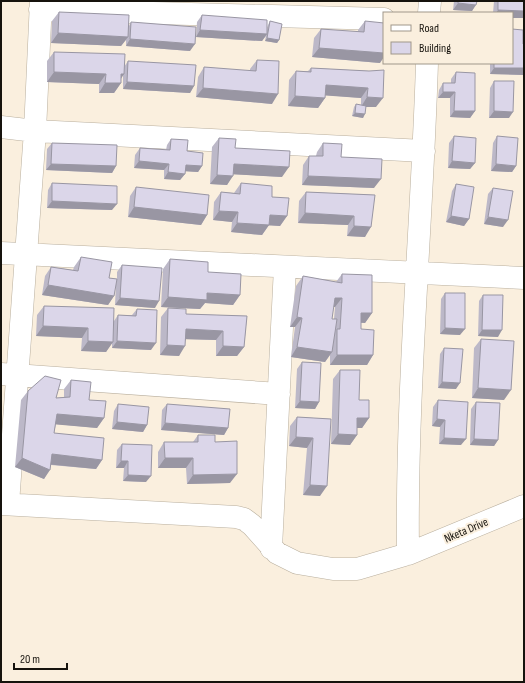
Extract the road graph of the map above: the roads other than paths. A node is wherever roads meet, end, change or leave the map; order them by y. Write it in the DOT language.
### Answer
graph roads {
  1 [pos="430,1"];
  2 [pos="41,6"];
  3 [pos="429,12"];
  4 [pos="383,19"];
  5 [pos="427,64"];
  6 [pos="1,127"];
  7 [pos="35,131"];
  8 [pos="424,151"];
  9 [pos="1,253"];
  10 [pos="27,254"];
  11 [pos="285,267"];
  12 [pos="416,273"];
  13 [pos="524,278"];
  14 [pos="10,374"];
  15 [pos="279,394"];
  16 [pos="5,504"];
  17 [pos="524,506"];
  18 [pos="272,548"];
  19 [pos="408,554"];
  1 -- 3 [label="street"];
  2 -- 4 [label="street"];
  2 -- 7 [label="street"];
  5 -- 8 [label="street"];
  6 -- 7 [label="street"];
  7 -- 8 [label="street"];
  7 -- 10 [label="street"];
  8 -- 12 [label="street"];
  9 -- 10 [label="street"];
  10 -- 11 [label="street"];
  10 -- 14 [label="street"];
  11 -- 12 [label="street"];
  11 -- 15 [label="street"];
  12 -- 13 [label="street"];
  12 -- 19 [label="street"];
  14 -- 15 [label="street"];
  14 -- 16 [label="street"];
  15 -- 18 [label="street"];
  16 -- 18 [label="street, Nketa Drive"];
  17 -- 19 [label="street, Nketa Drive"];
  18 -- 19 [label="street, Nketa Drive"];
}
